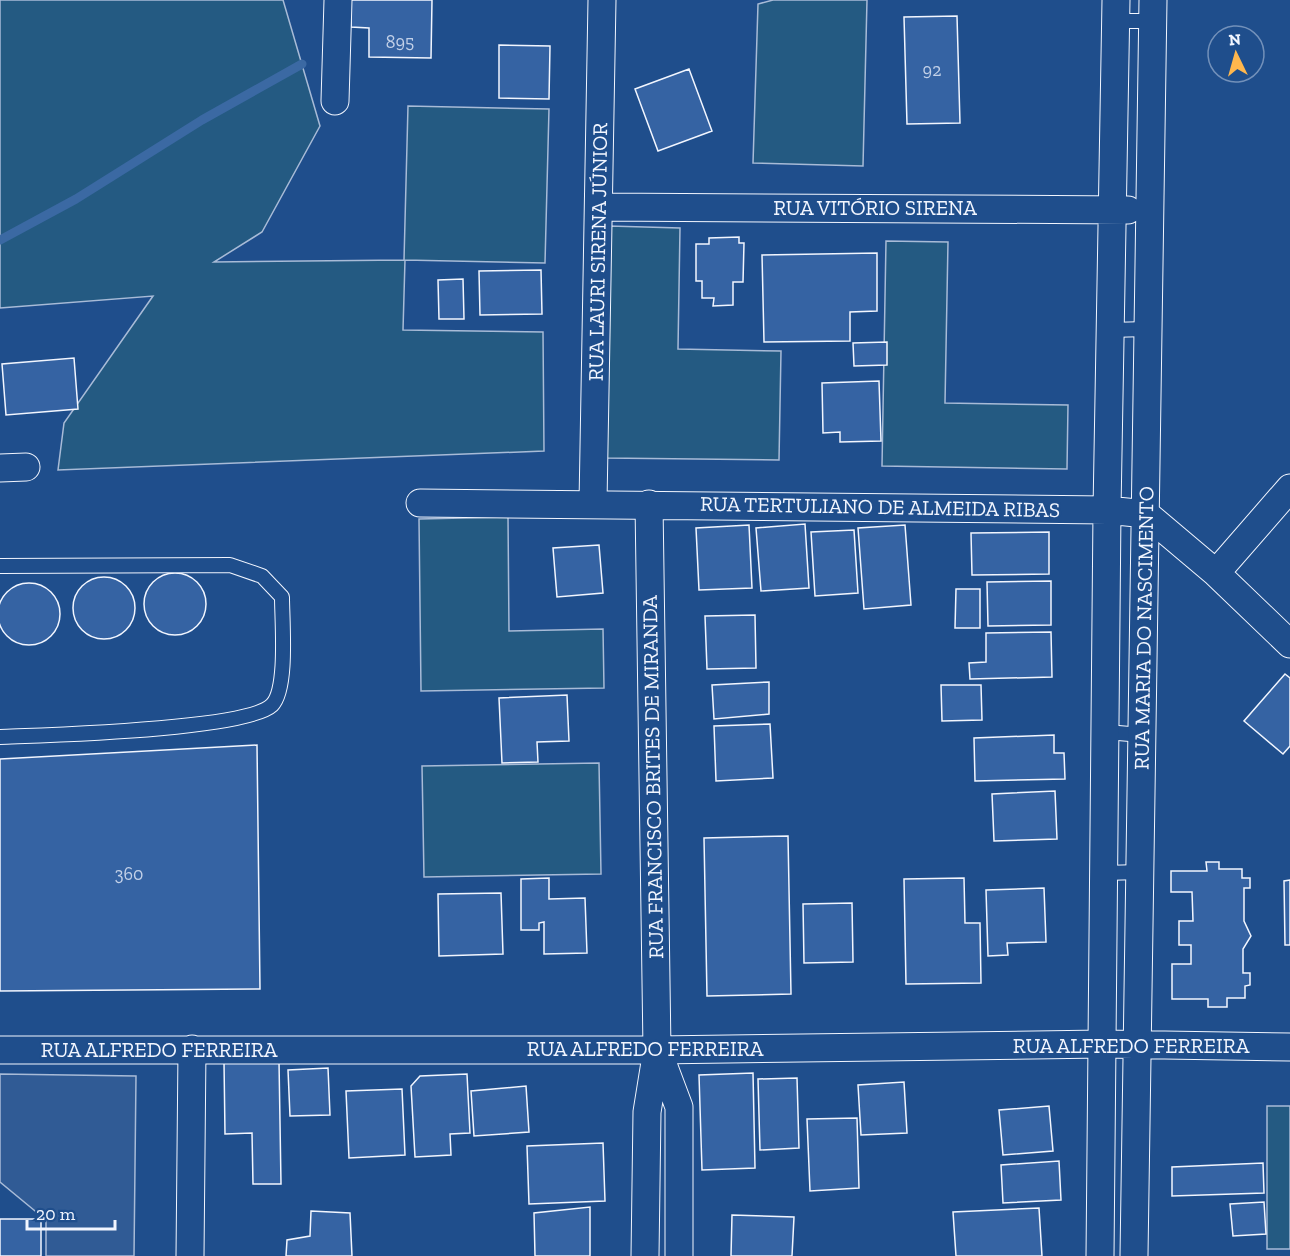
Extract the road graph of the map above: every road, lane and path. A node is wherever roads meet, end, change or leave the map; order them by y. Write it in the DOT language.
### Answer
graph roads {
  1 [pos="338,0"];
  2 [pos="602,0"];
  3 [pos="1153,10"];
  4 [pos="1116,11"];
  5 [pos="335,101"];
  6 [pos="600,207"];
  7 [pos="1111,210"];
  8 [pos="1150,211"];
  9 [pos="1148,329"];
  10 [pos="1110,330"];
  11 [pos="27,467"];
  12 [pos="0,468"];
  13 [pos="1290,488"];
  14 [pos="420,503"];
  15 [pos="593,503"];
  16 [pos="649,504"];
  17 [pos="1107,510"];
  18 [pos="1146,514"];
  19 [pos="0,566"];
  20 [pos="1216,573"];
  21 [pos="1290,644"];
  22 [pos="1106,732"];
  23 [pos="1142,735"];
  24 [pos="0,737"];
  25 [pos="1140,872"];
  26 [pos="1104,873"];
  27 [pos="1103,1044"];
  28 [pos="1136,1046"];
  29 [pos="1290,1047"];
  30 [pos="192,1049"];
  31 [pos="0,1050"];
  32 [pos="657,1050"];
  33 [pos="646,1208"];
  34 [pos="679,1209"];
  35 [pos="1100,1221"];
  36 [pos="1135,1221"];
  37 [pos="190,1256"];
  38 [pos="645,1256"];
  39 [pos="679,1256"];
  40 [pos="1100,1256"];
  41 [pos="1134,1256"];
  1 -- 5 [label="street"];
  2 -- 6 [label="street, RUA LAURI SIRENA JÚNIOR"];
  3 -- 4 [label="lane"];
  3 -- 8 [label="street, RUA MARIA DO NASCIMENTO"];
  4 -- 7 [label="street, RUA MARIA DO NASCIMENTO"];
  6 -- 7 [label="street, RUA VITÓRIO SIRENA"];
  6 -- 15 [label="street, RUA LAURI SIRENA JÚNIOR"];
  7 -- 8 [label="street, RUA VITÓRIO SIRENA"];
  7 -- 10 [label="street, RUA MARIA DO NASCIMENTO"];
  8 -- 9 [label="street, RUA MARIA DO NASCIMENTO"];
  9 -- 10 [label="lane"];
  9 -- 18 [label="street, RUA MARIA DO NASCIMENTO"];
  10 -- 17 [label="street, RUA MARIA DO NASCIMENTO"];
  11 -- 12 [label="street"];
  13 -- 20 [label="street"];
  14 -- 15 [label="street, RUA TERTULIANO DE ALMEIDA RIBAS"];
  15 -- 16 [label="street, RUA TERTULIANO DE ALMEIDA RIBAS"];
  16 -- 17 [label="street, RUA TERTULIANO DE ALMEIDA RIBAS"];
  16 -- 32 [label="street, RUA FRANCISCO BRITES DE MIRANDA"];
  17 -- 18 [label="street, RUA TERTULIANO DE ALMEIDA RIBAS"];
  17 -- 22 [label="street, RUA MARIA DO NASCIMENTO"];
  18 -- 20 [label="street"];
  18 -- 23 [label="street, RUA MARIA DO NASCIMENTO"];
  19 -- 24 [label="lane"];
  20 -- 21 [label="street"];
  22 -- 23 [label="lane"];
  22 -- 26 [label="street, RUA MARIA DO NASCIMENTO"];
  23 -- 25 [label="street, RUA MARIA DO NASCIMENTO"];
  25 -- 26 [label="lane"];
  25 -- 28 [label="street, RUA MARIA DO NASCIMENTO"];
  26 -- 27 [label="street, RUA MARIA DO NASCIMENTO"];
  27 -- 28 [label="street, RUA ALFREDO FERREIRA"];
  27 -- 32 [label="street, RUA ALFREDO FERREIRA"];
  27 -- 35 [label="street, RUA MARIA DO NASCIMENTO"];
  28 -- 29 [label="street, RUA ALFREDO FERREIRA"];
  28 -- 36 [label="street, RUA MARIA DO NASCIMENTO"];
  30 -- 31 [label="street, RUA ALFREDO FERREIRA"];
  30 -- 32 [label="street, RUA ALFREDO FERREIRA"];
  30 -- 37 [label="street"];
  32 -- 33 [label="street, RUA FRANCISCO BRITES DE MIRANDA"];
  32 -- 34 [label="street, RUA FRANCISCO BRITES DE MIRANDA"];
  33 -- 34 [label="street"];
  33 -- 38 [label="street, RUA FRANCISCO BRITES DE MIRANDA"];
  34 -- 39 [label="street, RUA FRANCISCO BRITES DE MIRANDA"];
  35 -- 36 [label="street"];
  35 -- 40 [label="street, RUA MARIA DO NASCIMENTO"];
  36 -- 41 [label="street, RUA MARIA DO NASCIMENTO"];
}
